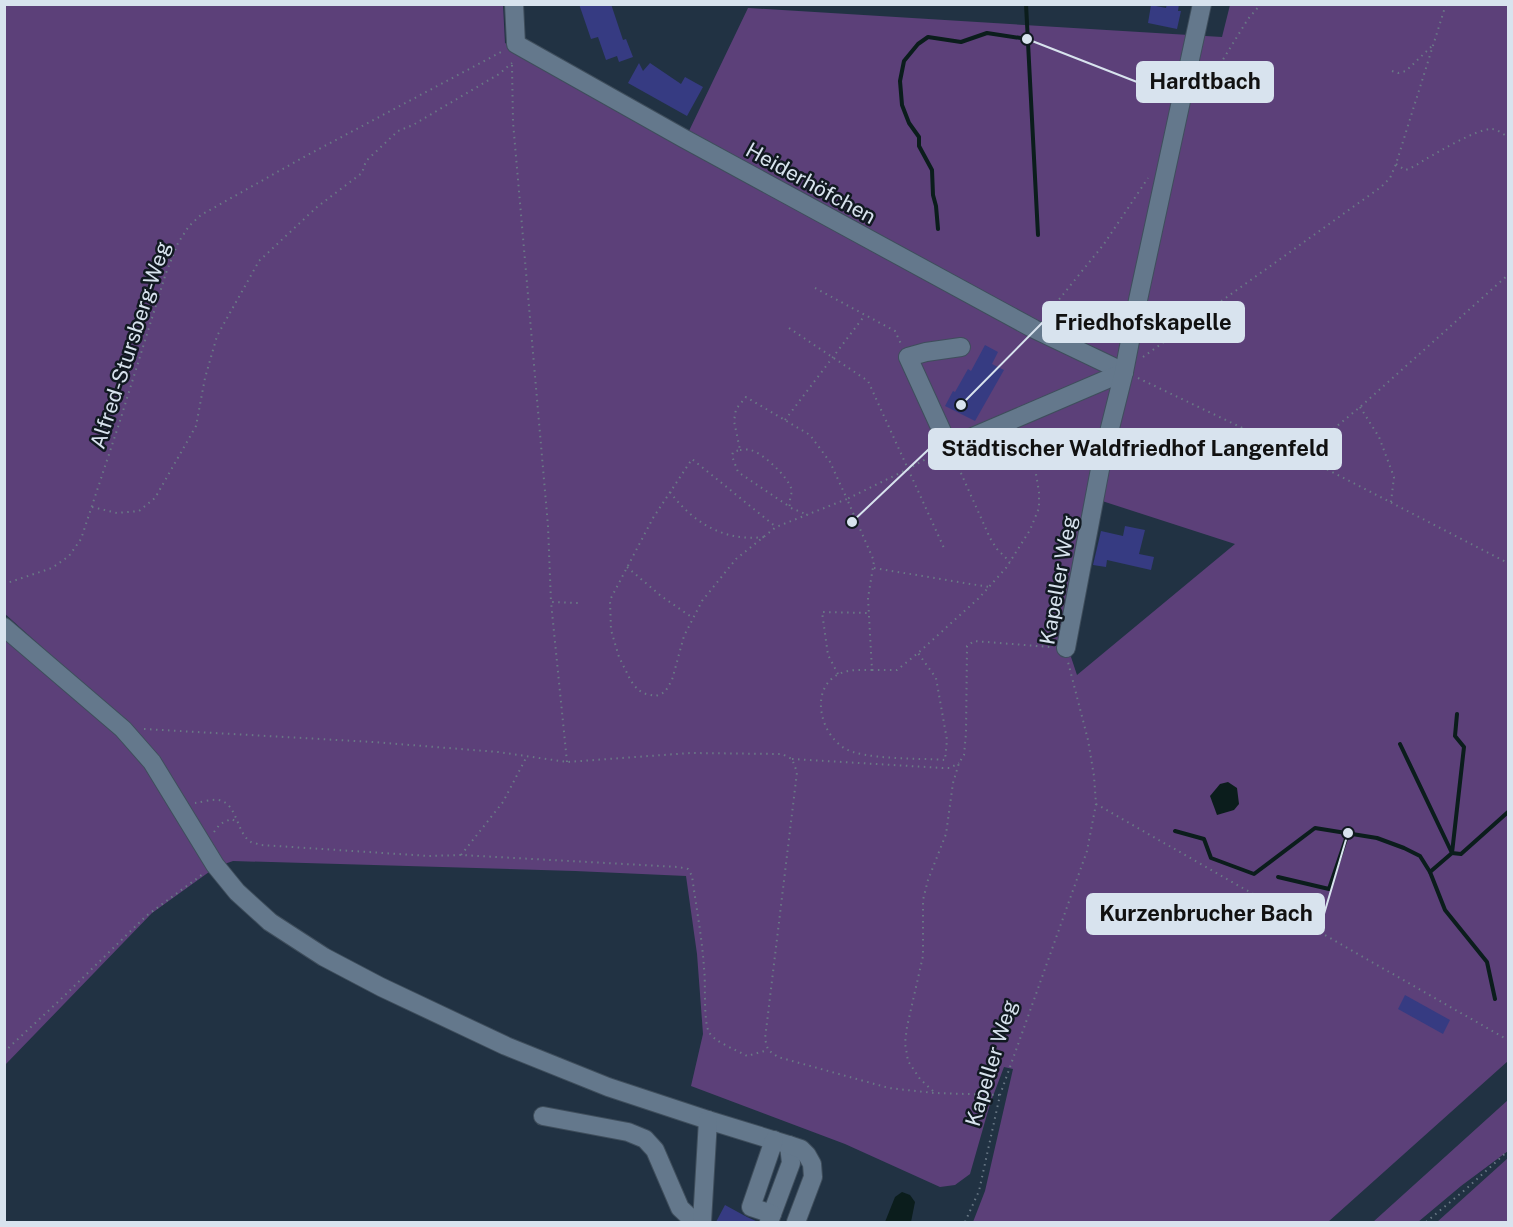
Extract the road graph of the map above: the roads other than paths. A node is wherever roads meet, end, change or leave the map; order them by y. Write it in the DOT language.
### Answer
graph roads {
  1 [pos="514,4"];
  2 [pos="1202,4"];
  3 [pos="961,347"];
  4 [pos="1124,372"];
  5 [pos="4,627"];
  6 [pos="1066,648"];
  7 [pos="543,1116"];
  8 [pos="708,1120"];
  9 [pos="781,1142"];
  10 [pos="770,1218"];
  11 [pos="695,1222"];
  12 [pos="702,1222"];
  13 [pos="796,1222"];
  1 -- 4 [label="street, Heiderhöfchen"];
  2 -- 4 [label="street, Kapeller Weg"];
  3 -- 4 [label="street"];
  4 -- 6 [label="street, Kapeller Weg"];
  5 -- 8 [label="street"];
  7 -- 11 [label="street"];
  8 -- 9 [label="street"];
  8 -- 12 [label="street"];
  9 -- 10 [label="street"];
  9 -- 13 [label="street"];
}
